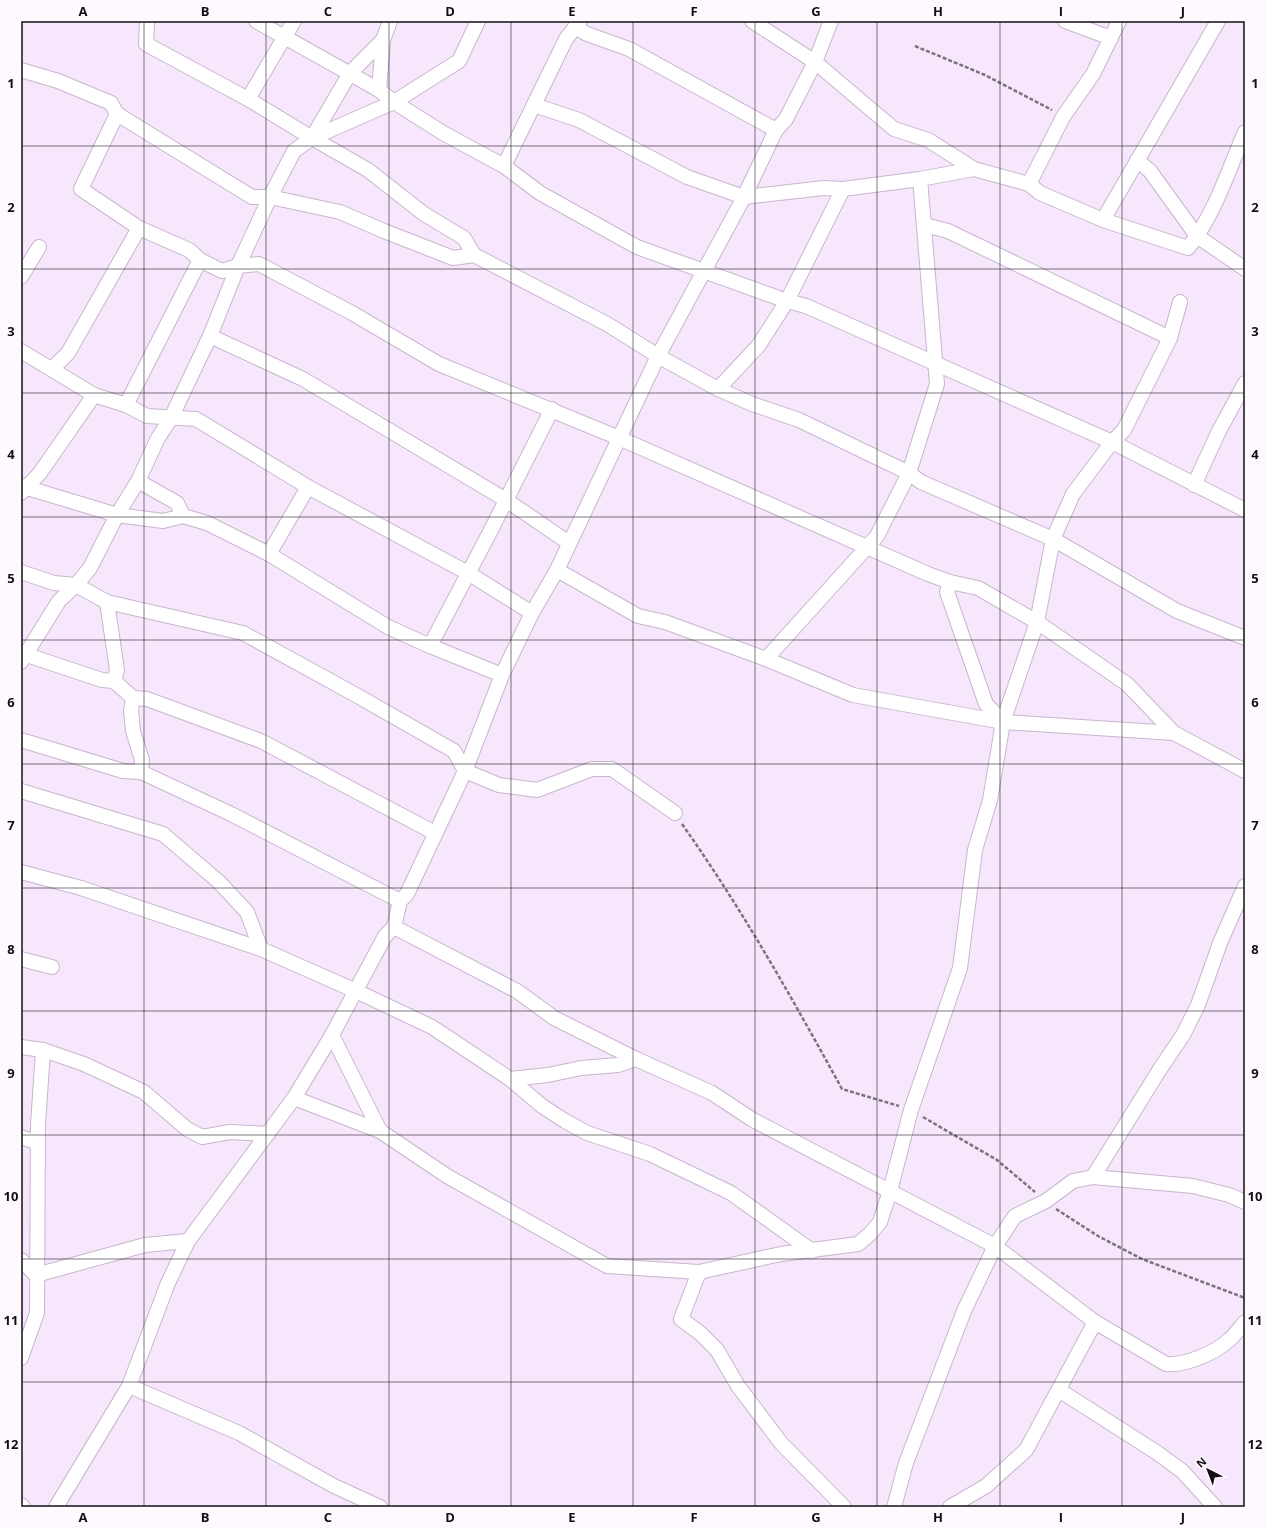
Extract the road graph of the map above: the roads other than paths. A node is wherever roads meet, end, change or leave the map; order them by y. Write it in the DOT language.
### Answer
graph roads {
  1 [pos="147,21"];
  2 [pos="256,21"];
  3 [pos="294,21"];
  4 [pos="390,21"];
  5 [pos="478,21"];
  6 [pos="752,21"];
  7 [pos="832,21"];
  8 [pos="1065,21"];
  9 [pos="1119,21"];
  10 [pos="1218,21"];
  11 [pos="578,24"];
  12 [pos="285,36"];
  13 [pos="1111,38"];
  14 [pos="383,40"];
  15 [pos="815,62"];
  16 [pos="21,70"];
  17 [pos="350,73"];
  18 [pos="379,90"];
  19 [pos="248,99"];
  20 [pos="394,102"];
  21 [pos="534,105"];
  22 [pos="117,114"];
  23 [pos="776,130"];
  24 [pos="1245,132"];
  25 [pos="312,138"];
  26 [pos="1137,160"];
  27 [pos="504,166"];
  28 [pos="974,169"];
  29 [pos="920,179"];
  30 [pos="1029,184"];
  31 [pos="843,189"];
  32 [pos="270,197"];
  33 [pos="744,197"];
  34 [pos="1103,220"];
  35 [pos="925,225"];
  36 [pos="139,228"];
  37 [pos="1198,236"];
  38 [pos="39,247"];
  39 [pos="474,255"];
  40 [pos="200,260"];
  41 [pos="238,266"];
  42 [pos="1245,269"];
  43 [pos="705,271"];
  44 [pos="21,277"];
  45 [pos="787,300"];
  46 [pos="1180,302"];
  47 [pos="210,336"];
  48 [pos="1170,338"];
  49 [pos="21,351"];
  50 [pos="658,356"];
  51 [pos="935,363"];
  52 [pos="52,369"];
  53 [pos="1245,383"];
  54 [pos="718,389"];
  55 [pos="94,395"];
  56 [pos="126,405"];
  57 [pos="552,409"];
  58 [pos="171,418"];
  59 [pos="620,438"];
  60 [pos="1112,442"];
  61 [pos="909,473"];
  62 [pos="138,481"];
  63 [pos="1194,485"];
  64 [pos="308,486"];
  65 [pos="23,489"];
  66 [pos="506,500"];
  67 [pos="1245,510"];
  68 [pos="117,515"];
  69 [pos="183,516"];
  70 [pos="1053,539"];
  71 [pos="569,543"];
  72 [pos="866,548"];
  73 [pos="269,554"];
  74 [pos="557,570"];
  75 [pos="21,572"];
  76 [pos="468,573"];
  77 [pos="950,582"];
  78 [pos="76,585"];
  79 [pos="108,602"];
  80 [pos="532,613"];
  81 [pos="1037,622"];
  82 [pos="1245,638"];
  83 [pos="430,646"];
  84 [pos="22,656"];
  85 [pos="766,659"];
  86 [pos="502,675"];
  87 [pos="114,681"];
  88 [pos="133,698"];
  89 [pos="1002,722"];
  90 [pos="1174,733"];
  91 [pos="21,740"];
  92 [pos="465,771"];
  93 [pos="1245,771"];
  94 [pos="141,772"];
  95 [pos="21,791"];
  96 [pos="675,813"];
  97 [pos="435,833"];
  98 [pos="21,872"];
  99 [pos="1245,886"];
  100 [pos="400,901"];
  101 [pos="394,927"];
  102 [pos="261,949"];
  103 [pos="21,959"];
  104 [pos="52,967"];
  105 [pos="356,991"];
  106 [pos="332,1035"];
  107 [pos="21,1047"];
  108 [pos="43,1050"];
  109 [pos="636,1059"];
  110 [pos="510,1079"];
  111 [pos="294,1098"];
  112 [pos="380,1131"];
  113 [pos="268,1134"];
  114 [pos="21,1137"];
  115 [pos="38,1143"];
  116 [pos="1093,1177"];
  117 [pos="890,1191"];
  118 [pos="1245,1202"];
  119 [pos="188,1241"];
  120 [pos="995,1246"];
  121 [pos="812,1251"];
  122 [pos="21,1260"];
  123 [pos="699,1272"];
  124 [pos="36,1275"];
  125 [pos="1095,1322"];
  126 [pos="1245,1322"];
  127 [pos="21,1358"];
  128 [pos="129,1386"];
  129 [pos="1059,1390"];
  130 [pos="21,1505"];
  131 [pos="24,1507"];
  132 [pos="56,1507"];
  133 [pos="380,1507"];
  134 [pos="844,1507"];
  135 [pos="894,1507"];
  136 [pos="950,1507"];
  137 [pos="1215,1507"];
  1 -- 19 [label="street"];
  2 -- 12 [label="street"];
  3 -- 12 [label="street"];
  4 -- 14 [label="street"];
  5 -- 20 [label="street"];
  6 -- 15 [label="street"];
  7 -- 15 [label="street"];
  8 -- 13 [label="street"];
  9 -- 13 [label="street"];
  10 -- 26 [label="street"];
  11 -- 21 [label="street"];
  11 -- 23 [label="street"];
  12 -- 17 [label="street"];
  12 -- 19 [label="street"];
  13 -- 30 [label="street"];
  14 -- 17 [label="street"];
  14 -- 18 [label="street"];
  15 -- 23 [label="street"];
  15 -- 28 [label="street"];
  16 -- 22 [label="street"];
  17 -- 18 [label="street"];
  17 -- 25 [label="street"];
  18 -- 20 [label="street"];
  19 -- 25 [label="street"];
  20 -- 25 [label="street"];
  20 -- 27 [label="street"];
  21 -- 27 [label="street"];
  21 -- 33 [label="street"];
  22 -- 32 [label="street"];
  22 -- 36 [label="street"];
  23 -- 33 [label="street"];
  24 -- 37 [label="street"];
  25 -- 32 [label="street"];
  25 -- 39 [label="street"];
  26 -- 34 [label="street"];
  26 -- 37 [label="street"];
  27 -- 43 [label="street"];
  28 -- 29 [label="street"];
  28 -- 30 [label="street"];
  29 -- 31 [label="street"];
  29 -- 35 [label="street"];
  30 -- 34 [label="street"];
  31 -- 33 [label="street"];
  31 -- 45 [label="street"];
  32 -- 39 [label="street"];
  32 -- 41 [label="street"];
  33 -- 43 [label="street"];
  34 -- 37 [label="street"];
  35 -- 48 [label="street"];
  35 -- 51 [label="street"];
  36 -- 40 [label="street"];
  36 -- 52 [label="street"];
  37 -- 42 [label="street"];
  38 -- 44 [label="street"];
  39 -- 50 [label="street"];
  40 -- 41 [label="street"];
  40 -- 56 [label="street"];
  41 -- 47 [label="street"];
  41 -- 57 [label="street"];
  43 -- 45 [label="street"];
  43 -- 50 [label="street"];
  45 -- 51 [label="street"];
  45 -- 54 [label="street"];
  46 -- 48 [label="street"];
  47 -- 58 [label="street"];
  47 -- 66 [label="street"];
  48 -- 60 [label="street"];
  49 -- 52 [label="street"];
  50 -- 54 [label="street"];
  50 -- 59 [label="street"];
  51 -- 60 [label="street"];
  51 -- 61 [label="street"];
  52 -- 55 [label="street"];
  53 -- 63 [label="street"];
  54 -- 61 [label="street"];
  55 -- 56 [label="street"];
  55 -- 65 [label="street"];
  56 -- 58 [label="street"];
  57 -- 59 [label="street"];
  57 -- 66 [label="street"];
  58 -- 62 [label="street"];
  58 -- 64 [label="street"];
  59 -- 71 [label="street"];
  59 -- 72 [label="street"];
  60 -- 63 [label="street"];
  60 -- 70 [label="street"];
  61 -- 70 [label="street"];
  61 -- 72 [label="street"];
  62 -- 68 [label="street"];
  62 -- 69 [label="street"];
  63 -- 67 [label="street"];
  64 -- 73 [label="street"];
  64 -- 76 [label="street"];
  65 -- 68 [label="street"];
  66 -- 71 [label="street"];
  66 -- 76 [label="street"];
  68 -- 69 [label="street"];
  68 -- 78 [label="street"];
  69 -- 73 [label="street"];
  70 -- 81 [label="street"];
  70 -- 82 [label="street"];
  71 -- 74 [label="street"];
  72 -- 77 [label="street"];
  72 -- 85 [label="street"];
  73 -- 83 [label="street"];
  74 -- 80 [label="street"];
  74 -- 85 [label="street"];
  75 -- 78 [label="street"];
  76 -- 80 [label="street"];
  76 -- 83 [label="street"];
  77 -- 81 [label="street"];
  77 -- 89 [label="street"];
  78 -- 79 [label="street"];
  78 -- 84 [label="street"];
  79 -- 87 [label="street"];
  79 -- 92 [label="street"];
  80 -- 86 [label="street"];
  81 -- 89 [label="street"];
  81 -- 90 [label="street"];
  83 -- 86 [label="street"];
  84 -- 87 [label="street"];
  85 -- 89 [label="street"];
  86 -- 92 [label="street"];
  87 -- 88 [label="street"];
  88 -- 94 [label="street"];
  88 -- 97 [label="street"];
  89 -- 90 [label="street"];
  89 -- 117 [label="street"];
  90 -- 93 [label="street"];
  91 -- 94 [label="street"];
  92 -- 96 [label="street"];
  92 -- 97 [label="street"];
  94 -- 100 [label="street"];
  95 -- 102 [label="street"];
  97 -- 100 [label="street"];
  98 -- 102 [label="street"];
  99 -- 116 [label="street"];
  100 -- 101 [label="street"];
  101 -- 105 [label="street"];
  101 -- 109 [label="street"];
  102 -- 105 [label="street"];
  103 -- 104 [label="street"];
  105 -- 106 [label="street"];
  105 -- 110 [label="street"];
  106 -- 111 [label="street"];
  106 -- 112 [label="street"];
  107 -- 108 [label="street"];
  108 -- 113 [label="street"];
  108 -- 115 [label="street"];
  109 -- 110 [label="street"];
  109 -- 117 [label="street"];
  110 -- 121 [label="street"];
  111 -- 112 [label="street"];
  111 -- 113 [label="street"];
  112 -- 123 [label="street"];
  113 -- 119 [label="street"];
  114 -- 115 [label="street"];
  115 -- 124 [label="street"];
  116 -- 118 [label="street"];
  116 -- 120 [label="street"];
  117 -- 120 [label="street"];
  117 -- 121 [label="street"];
  119 -- 124 [label="street"];
  119 -- 128 [label="street"];
  120 -- 125 [label="street"];
  120 -- 135 [label="street"];
  121 -- 123 [label="street"];
  122 -- 124 [label="street"];
  123 -- 134 [label="street"];
  124 -- 127 [label="street"];
  125 -- 126 [label="street"];
  125 -- 129 [label="street"];
  128 -- 132 [label="street"];
  128 -- 133 [label="street"];
  129 -- 136 [label="street"];
  129 -- 137 [label="street"];
  130 -- 131 [label="street"];
}
